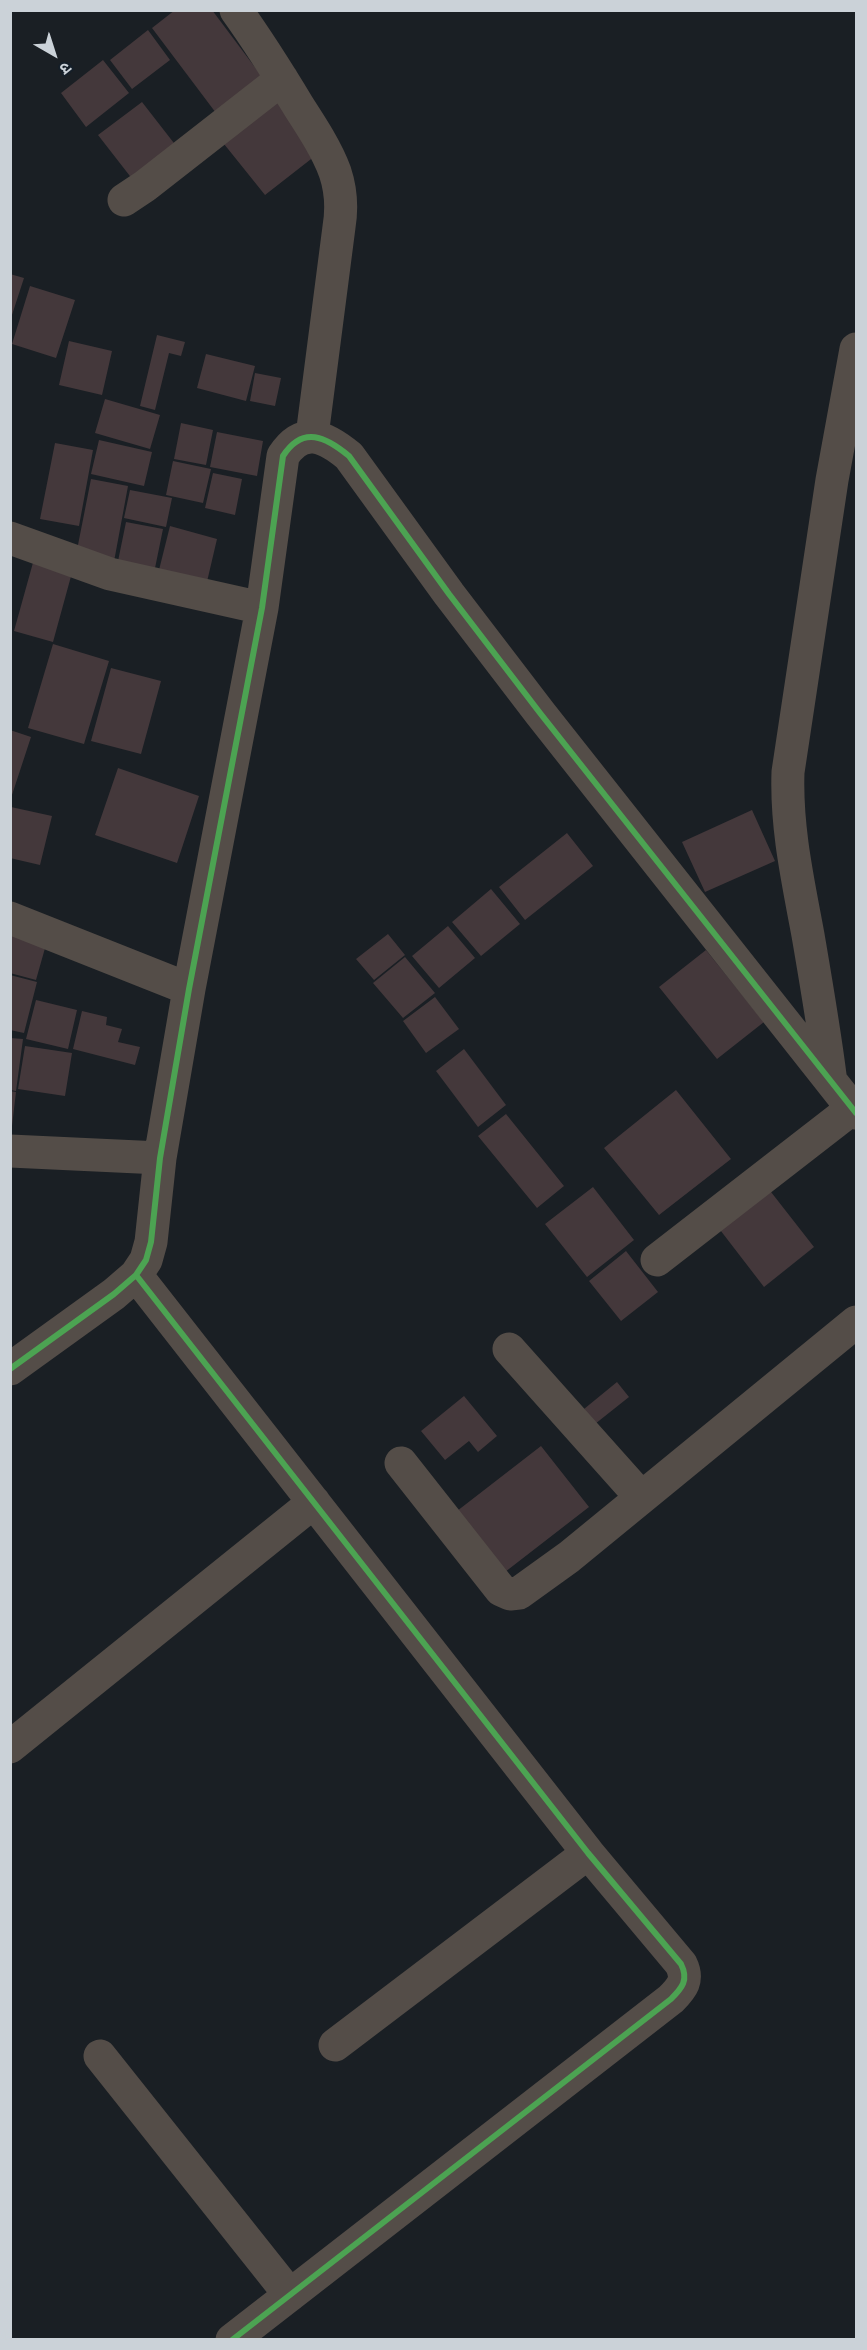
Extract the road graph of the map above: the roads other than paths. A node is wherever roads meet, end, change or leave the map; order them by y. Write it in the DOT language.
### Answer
graph roads {
  1 [pos="236,10"];
  2 [pos="282,79"];
  3 [pos="124,200"];
  4 [pos="856,349"];
  5 [pos="312,436"];
  6 [pos="10,538"];
  7 [pos="262,608"];
  8 [pos="10,918"];
  9 [pos="189,989"];
  10 [pos="830,1077"];
  11 [pos="855,1110"];
  12 [pos="10,1151"];
  13 [pos="160,1158"];
  14 [pos="657,1260"];
  15 [pos="136,1275"];
  16 [pos="856,1322"];
  17 [pos="508,1348"];
  18 [pos="10,1369"];
  19 [pos="401,1463"];
  20 [pos="641,1497"];
  21 [pos="314,1502"];
  22 [pos="10,1747"];
  23 [pos="588,1853"];
  24 [pos="335,2045"];
  25 [pos="100,2056"];
  26 [pos="290,2295"];
  27 [pos="232,2340"];
  1 -- 2 [label="street"];
  2 -- 3 [label="street"];
  2 -- 5 [label="street"];
  4 -- 10 [label="street"];
  5 -- 7 [label="street"];
  5 -- 10 [label="street"];
  6 -- 7 [label="street"];
  7 -- 9 [label="street"];
  8 -- 9 [label="street"];
  9 -- 13 [label="street"];
  10 -- 11 [label="street"];
  11 -- 14 [label="street"];
  12 -- 13 [label="street"];
  13 -- 15 [label="street"];
  15 -- 18 [label="street"];
  15 -- 21 [label="street"];
  16 -- 20 [label="street"];
  17 -- 20 [label="street"];
  19 -- 20 [label="street"];
  21 -- 22 [label="street"];
  21 -- 23 [label="street"];
  23 -- 24 [label="street"];
  23 -- 26 [label="street"];
  25 -- 26 [label="street"];
  26 -- 27 [label="street"];
}
